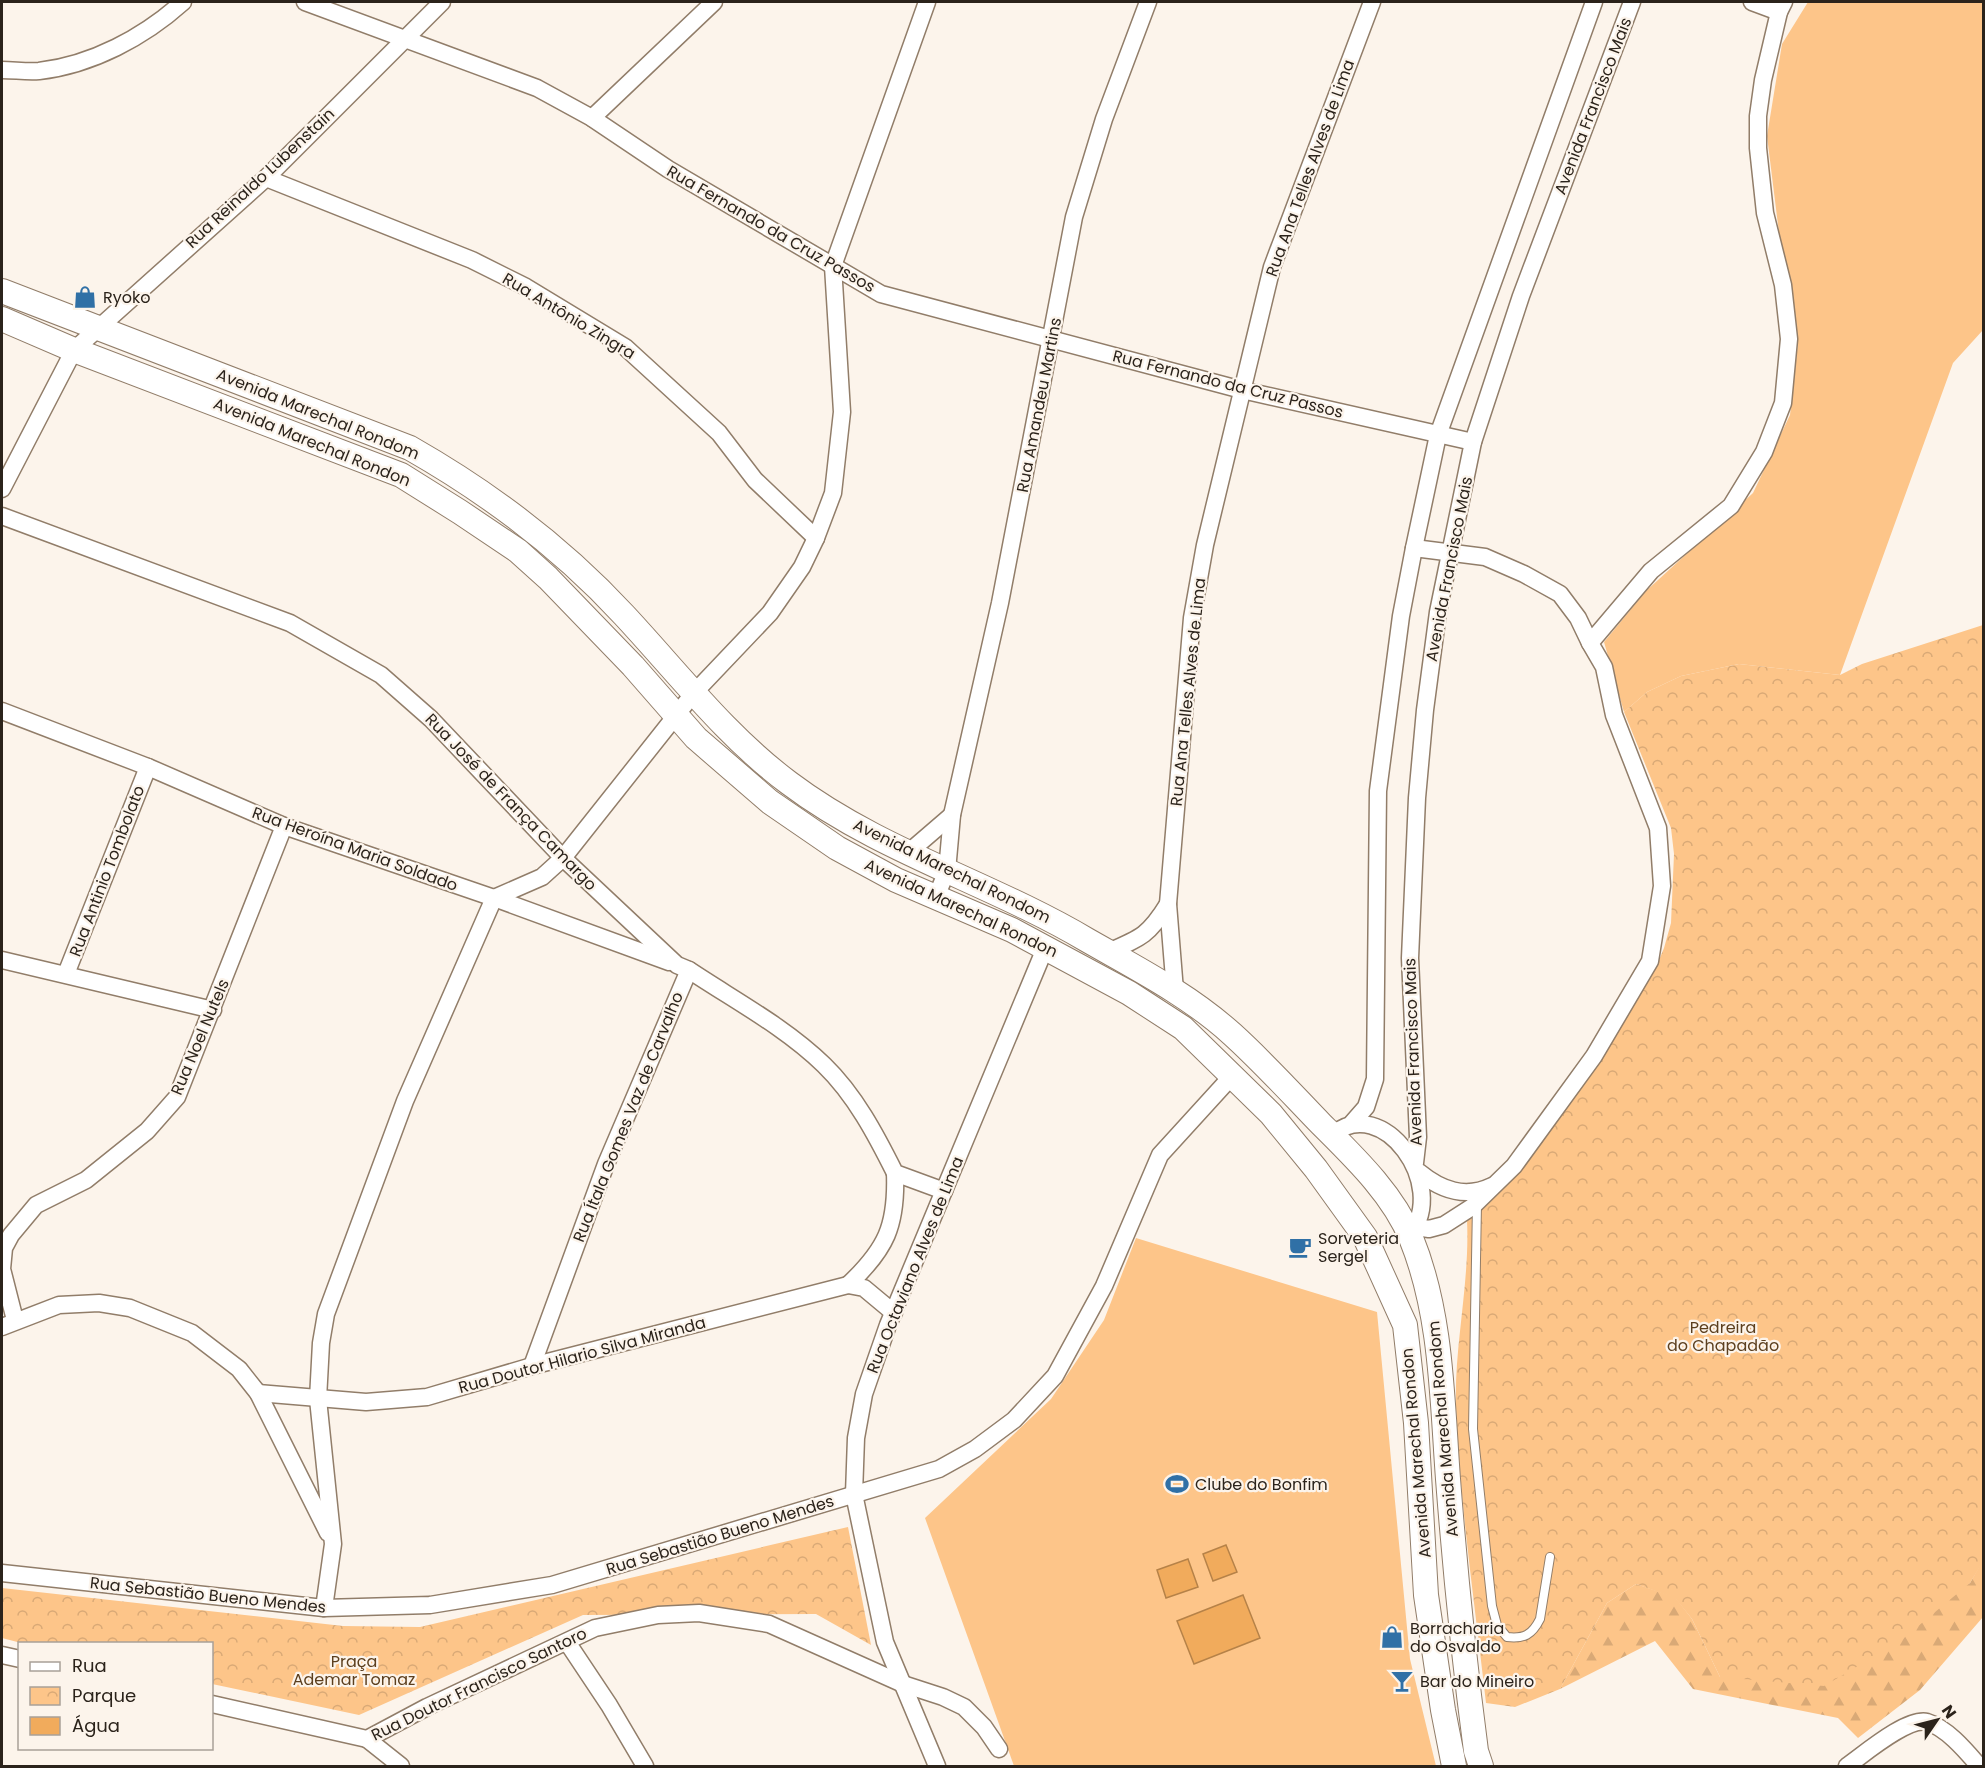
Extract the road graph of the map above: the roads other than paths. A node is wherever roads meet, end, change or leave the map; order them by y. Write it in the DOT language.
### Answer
graph roads {
  1 [pos="183,2"];
  2 [pos="304,2"];
  3 [pos="442,2"];
  4 [pos="714,2"];
  5 [pos="927,2"];
  6 [pos="1148,2"];
  7 [pos="1372,2"];
  8 [pos="1594,2"];
  9 [pos="1632,2"];
  10 [pos="1752,2"];
  11 [pos="1782,7"];
  12 [pos="405,38"];
  13 [pos="2,70"];
  14 [pos="592,118"];
  15 [pos="266,178"];
  16 [pos="832,266"];
  17 [pos="2,291"];
  18 [pos="2,319"];
  19 [pos="100,328"];
  20 [pos="1053,339"];
  21 [pos="74,350"];
  22 [pos="1242,390"];
  23 [pos="1438,435"];
  24 [pos="1473,442"];
  25 [pos="2,489"];
  26 [pos="2,516"];
  27 [pos="816,538"];
  28 [pos="1414,548"];
  29 [pos="1452,551"];
  30 [pos="1590,643"];
  31 [pos="693,694"];
  32 [pos="2,711"];
  33 [pos="674,717"];
  34 [pos="148,767"];
  35 [pos="952,814"];
  36 [pos="284,826"];
  37 [pos="909,852"];
  38 [pos="563,858"];
  39 [pos="947,871"];
  40 [pos="936,897"];
  41 [pos="494,898"];
  42 [pos="1168,904"];
  43 [pos="1046,946"];
  44 [pos="1108,952"];
  45 [pos="2,960"];
  46 [pos="683,968"];
  47 [pos="66,974"];
  48 [pos="1176,991"];
  49 [pos="213,1010"];
  50 [pos="1232,1076"];
  51 [pos="1342,1129"];
  52 [pos="1417,1168"];
  53 [pos="1316,1169"];
  54 [pos="895,1173"];
  55 [pos="1498,1183"];
  56 [pos="944,1191"];
  57 [pos="1477,1203"];
  58 [pos="1413,1231"];
  59 [pos="1365,1237"];
  60 [pos="848,1285"];
  61 [pos="894,1313"];
  62 [pos="8,1323"];
  63 [pos="532,1366"];
  64 [pos="258,1393"];
  65 [pos="318,1399"];
  66 [pos="854,1494"];
  67 [pos="333,1544"];
  68 [pos="1550,1557"];
  69 [pos="2,1573"];
  70 [pos="324,1608"];
  71 [pos="567,1642"];
  72 [pos="2,1655"];
  73 [pos="18,1659"];
  74 [pos="903,1684"];
  75 [pos="213,1704"];
  76 [pos="367,1739"];
  77 [pos="999,1749"];
  78 [pos="401,1767"];
  79 [pos="645,1767"];
  80 [pos="937,1767"];
  81 [pos="1454,1767"];
  82 [pos="1481,1767"];
  83 [pos="1847,1767"];
  84 [pos="1979,1767"];
  1 -- 13 [label="street"];
  2 -- 12 [label="street, Rua Fernando da Cruz Passos"];
  3 -- 12 [label="street, Rua Reinaldo Lubenstain"];
  4 -- 14 [label="street"];
  5 -- 16 [label="street"];
  6 -- 20 [label="street, Rua Amandeu Martins"];
  7 -- 22 [label="street, Rua Ana Telles Alves de Lima"];
  8 -- 23 [label="street, Avenida Francisco Mais"];
  9 -- 24 [label="street, Avenida Francisco Mais"];
  10 -- 11 [label="street"];
  11 -- 30 [label="street"];
  12 -- 14 [label="street, Rua Fernando da Cruz Passos"];
  12 -- 15 [label="street, Rua Reinaldo Lubenstain"];
  14 -- 16 [label="street, Rua Fernando da Cruz Passos"];
  15 -- 19 [label="street, Rua Reinaldo Lubenstain"];
  15 -- 27 [label="street, Rua Antônio Zingra"];
  16 -- 20 [label="street, Rua Fernando da Cruz Passos"];
  16 -- 27 [label="street"];
  17 -- 19 [label="main road, Avenida Marechal Rondom"];
  18 -- 21 [label="main road, Avenida Marechal Rondon"];
  19 -- 21 [label="street, Rua Reinaldo Lubenstain"];
  19 -- 31 [label="main road, Avenida Marechal Rondom"];
  20 -- 22 [label="street, Rua Fernando da Cruz Passos"];
  20 -- 35 [label="street, Rua Amandeu Martins"];
  21 -- 25 [label="street"];
  21 -- 33 [label="main road, Avenida Marechal Rondon"];
  22 -- 23 [label="street, Rua Fernando da Cruz Passos"];
  22 -- 42 [label="street, Rua Ana Telles Alves de Lima"];
  23 -- 24 [label="street, Rua Fernando da Cruz Passos"];
  23 -- 28 [label="street, Avenida Francisco Mais"];
  24 -- 29 [label="street, Avenida Francisco Mais"];
  26 -- 38 [label="street, Rua José de França Camargo"];
  27 -- 31 [label="street"];
  28 -- 29 [label="street"];
  28 -- 51 [label="street, Avenida Francisco Mais"];
  29 -- 30 [label="street"];
  29 -- 52 [label="street, Avenida Francisco Mais"];
  30 -- 55 [label="street"];
  31 -- 33 [label="street"];
  31 -- 37 [label="main road, Avenida Marechal Rondom"];
  32 -- 34 [label="street, Rua Heroína Maria Soldado"];
  33 -- 38 [label="street"];
  33 -- 40 [label="main road, Avenida Marechal Rondon"];
  34 -- 36 [label="street, Rua Heroína Maria Soldado"];
  34 -- 47 [label="street, Rua Antinio Tombolato"];
  35 -- 37 [label="street"];
  35 -- 39 [label="street, Rua Amandeu Martins"];
  36 -- 41 [label="street, Rua Heroína Maria Soldado"];
  36 -- 49 [label="street, Rua Noel Nutels"];
  37 -- 39 [label="main road, Avenida Marechal Rondom"];
  38 -- 41 [label="street"];
  38 -- 46 [label="street, Rua José de França Camargo"];
  39 -- 40 [label="street, Rua Amandeu Martins"];
  39 -- 44 [label="main road, Avenida Marechal Rondom"];
  40 -- 43 [label="main road, Avenida Marechal Rondon"];
  41 -- 46 [label="street, Rua Heroína Maria Soldado"];
  41 -- 65 [label="street"];
  42 -- 44 [label="street, Rua Ana Telles Alves de Lima"];
  42 -- 48 [label="street, Rua Ana Telles Alves de Lima"];
  43 -- 50 [label="main road, Avenida Marechal Rondon"];
  43 -- 56 [label="street, Rua Octaviano Alves de Lima"];
  44 -- 48 [label="main road, Avenida Marechal Rondom"];
  45 -- 47 [label="street"];
  46 -- 54 [label="street, Rua José de França Camargo"];
  46 -- 63 [label="street, Rua Ítala Gomes Vaz de Carvalho"];
  47 -- 49 [label="street"];
  48 -- 51 [label="main road, Avenida Marechal Rondom"];
  49 -- 62 [label="street, Rua Noel Nutels"];
  50 -- 53 [label="main road, Avenida Marechal Rondon"];
  50 -- 66 [label="street, Rua Sebastião Bueno Mendes"];
  51 -- 52 [label="street"];
  51 -- 53 [label="main road"];
  51 -- 58 [label="main road, Avenida Marechal Rondom"];
  52 -- 55 [label="street"];
  52 -- 58 [label="street, Avenida Francisco Mais"];
  53 -- 59 [label="main road, Avenida Marechal Rondon"];
  54 -- 56 [label="street"];
  54 -- 60 [label="street"];
  55 -- 57 [label="street"];
  56 -- 61 [label="street, Rua Octaviano Alves de Lima"];
  57 -- 58 [label="street"];
  57 -- 68 [label="lane"];
  58 -- 59 [label="main road"];
  58 -- 82 [label="main road, Avenida Marechal Rondom"];
  59 -- 81 [label="main road, Avenida Marechal Rondon"];
  60 -- 61 [label="street"];
  60 -- 63 [label="street, Rua Doutor Hilario Silva Miranda"];
  61 -- 66 [label="street, Rua Octaviano Alves de Lima"];
  62 -- 64 [label="street"];
  63 -- 65 [label="street, Rua Doutor Hilario Silva Miranda"];
  64 -- 65 [label="street, Rua Doutor Hilario Silva Miranda"];
  64 -- 67 [label="street"];
  65 -- 67 [label="street"];
  66 -- 70 [label="street, Rua Sebastião Bueno Mendes"];
  66 -- 74 [label="street, Rua Octaviano Alves de Lima"];
  67 -- 70 [label="street"];
  69 -- 70 [label="street, Rua Sebastião Bueno Mendes"];
  71 -- 74 [label="street, Rua Doutor Francisco Santoro"];
  71 -- 76 [label="street, Rua Doutor Francisco Santoro"];
  71 -- 79 [label="street"];
  72 -- 73 [label="street"];
  74 -- 77 [label="street, Rua Doutor Francisco Santoro"];
  74 -- 80 [label="street, Rua Octaviano Alves de Lima"];
  75 -- 76 [label="street, Rua Doutor Francisco Santoro"];
  76 -- 78 [label="street"];
  83 -- 84 [label="street"];
}
